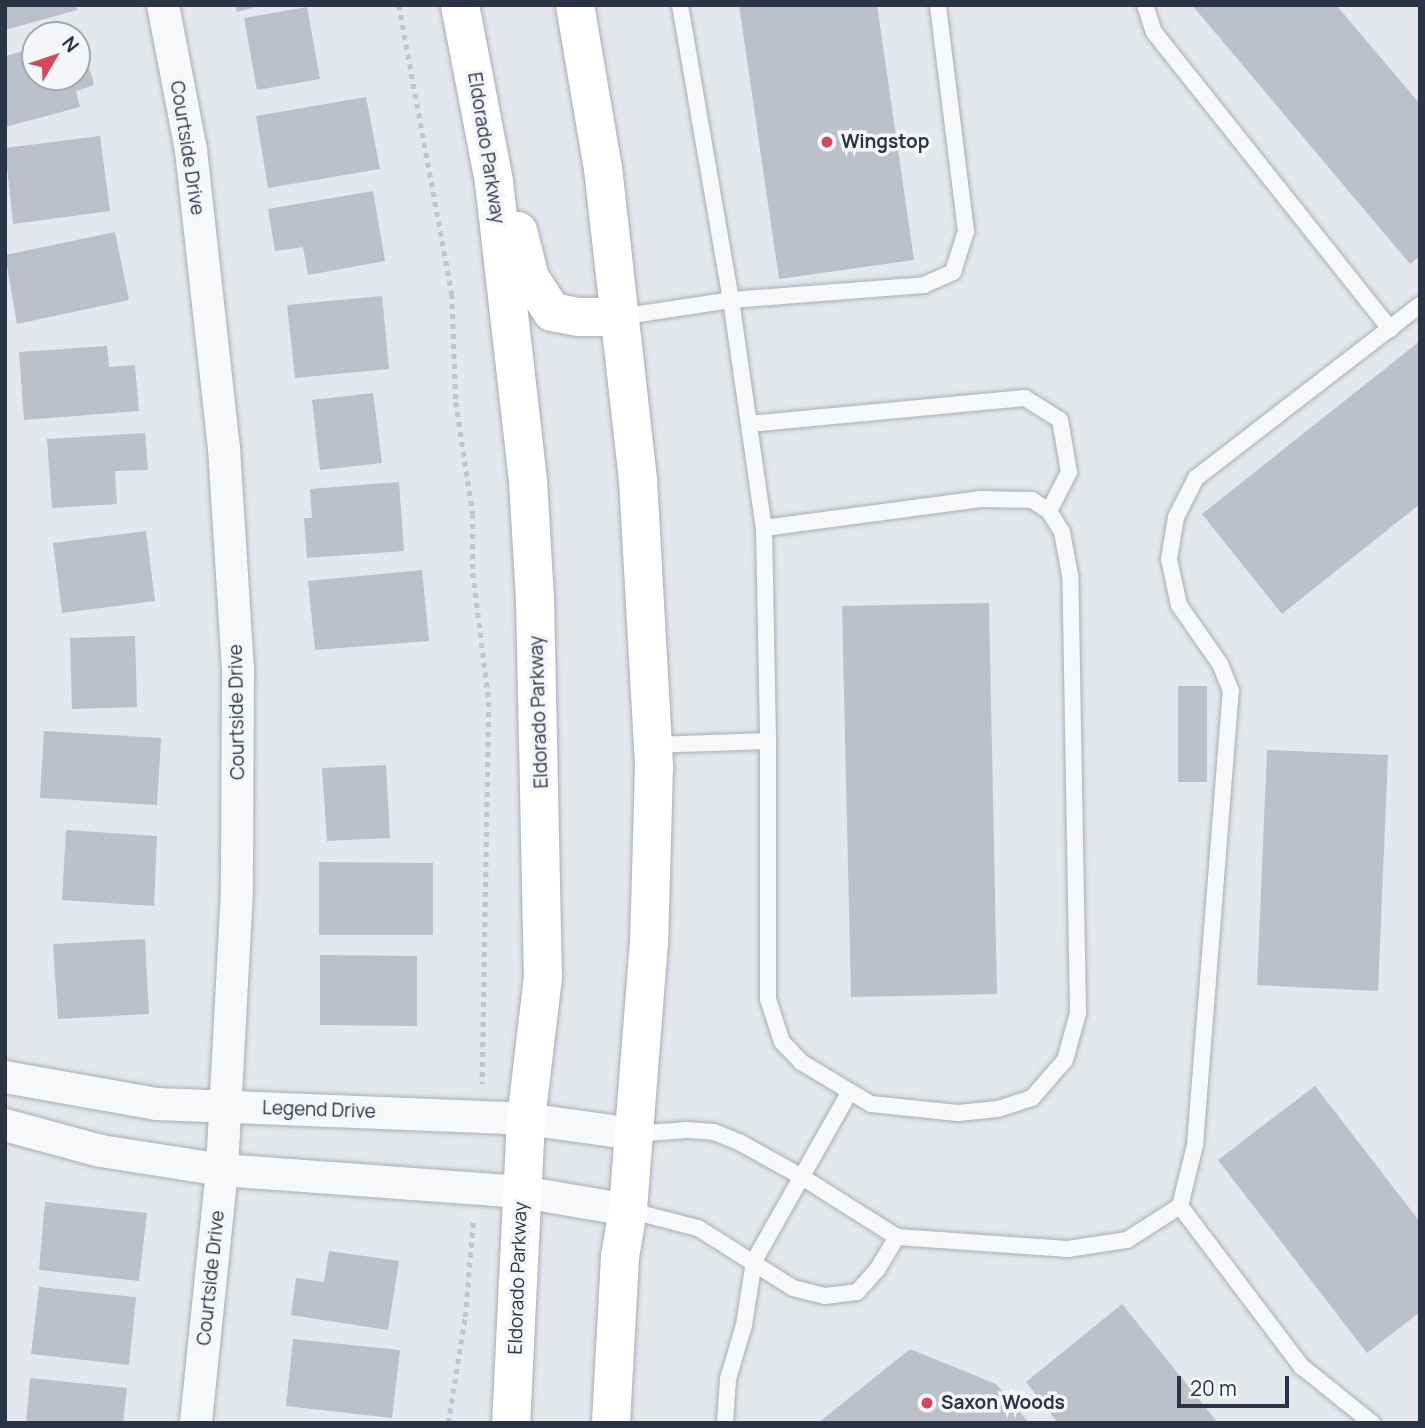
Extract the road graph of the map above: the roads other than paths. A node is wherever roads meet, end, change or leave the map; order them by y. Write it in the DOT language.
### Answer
graph roads {
  1 [pos="163,5"];
  2 [pos="460,5"];
  3 [pos="575,5"];
  4 [pos="680,5"];
  5 [pos="937,5"];
  6 [pos="1145,5"];
  7 [pos="471,60"];
  8 [pos="731,300"];
  9 [pos="1420,304"];
  10 [pos="620,317"];
  11 [pos="1390,329"];
  12 [pos="749,424"];
  13 [pos="1049,511"];
  14 [pos="764,528"];
  15 [pos="768,741"];
  16 [pos="652,745"];
  17 [pos="5,1077"];
  18 [pos="849,1093"];
  19 [pos="226,1106"];
  20 [pos="526,1118"];
  21 [pos="5,1125"];
  22 [pos="634,1134"];
  23 [pos="222,1170"];
  24 [pos="802,1177"];
  25 [pos="522,1192"];
  26 [pos="1180,1206"];
  27 [pos="628,1210"];
  28 [pos="897,1237"];
  29 [pos="754,1261"];
  30 [pos="196,1423"];
  31 [pos="511,1423"];
  32 [pos="611,1423"];
  33 [pos="725,1423"];
  34 [pos="1372,1423"];
  1 -- 19 [label="street, Courtside Drive"];
  2 -- 7 [label="main road, Eldorado Parkway"];
  3 -- 10 [label="main road"];
  4 -- 8 [label="lane"];
  5 -- 8 [label="lane"];
  6 -- 11 [label="lane"];
  7 -- 10 [label="main road"];
  7 -- 20 [label="main road, Eldorado Parkway"];
  8 -- 10 [label="lane"];
  8 -- 12 [label="lane"];
  9 -- 11 [label="lane"];
  10 -- 16 [label="main road"];
  11 -- 26 [label="lane"];
  12 -- 13 [label="lane"];
  12 -- 14 [label="lane"];
  13 -- 14 [label="lane"];
  13 -- 18 [label="lane"];
  14 -- 15 [label="lane"];
  15 -- 16 [label="lane"];
  15 -- 18 [label="lane"];
  16 -- 22 [label="main road"];
  17 -- 19 [label="street, Legend Drive"];
  18 -- 24 [label="lane"];
  19 -- 20 [label="street, Legend Drive"];
  19 -- 23 [label="street, Courtside Drive"];
  20 -- 22 [label="street, Legend Drive"];
  20 -- 25 [label="main road, Eldorado Parkway"];
  21 -- 23 [label="street"];
  22 -- 24 [label="lane"];
  22 -- 27 [label="main road"];
  23 -- 25 [label="street"];
  23 -- 30 [label="street, Courtside Drive"];
  24 -- 28 [label="lane"];
  24 -- 29 [label="lane"];
  25 -- 27 [label="street"];
  25 -- 31 [label="main road, Eldorado Parkway"];
  26 -- 28 [label="lane"];
  26 -- 34 [label="lane"];
  27 -- 29 [label="lane"];
  27 -- 32 [label="main road"];
  28 -- 29 [label="lane"];
  29 -- 33 [label="lane"];
}
